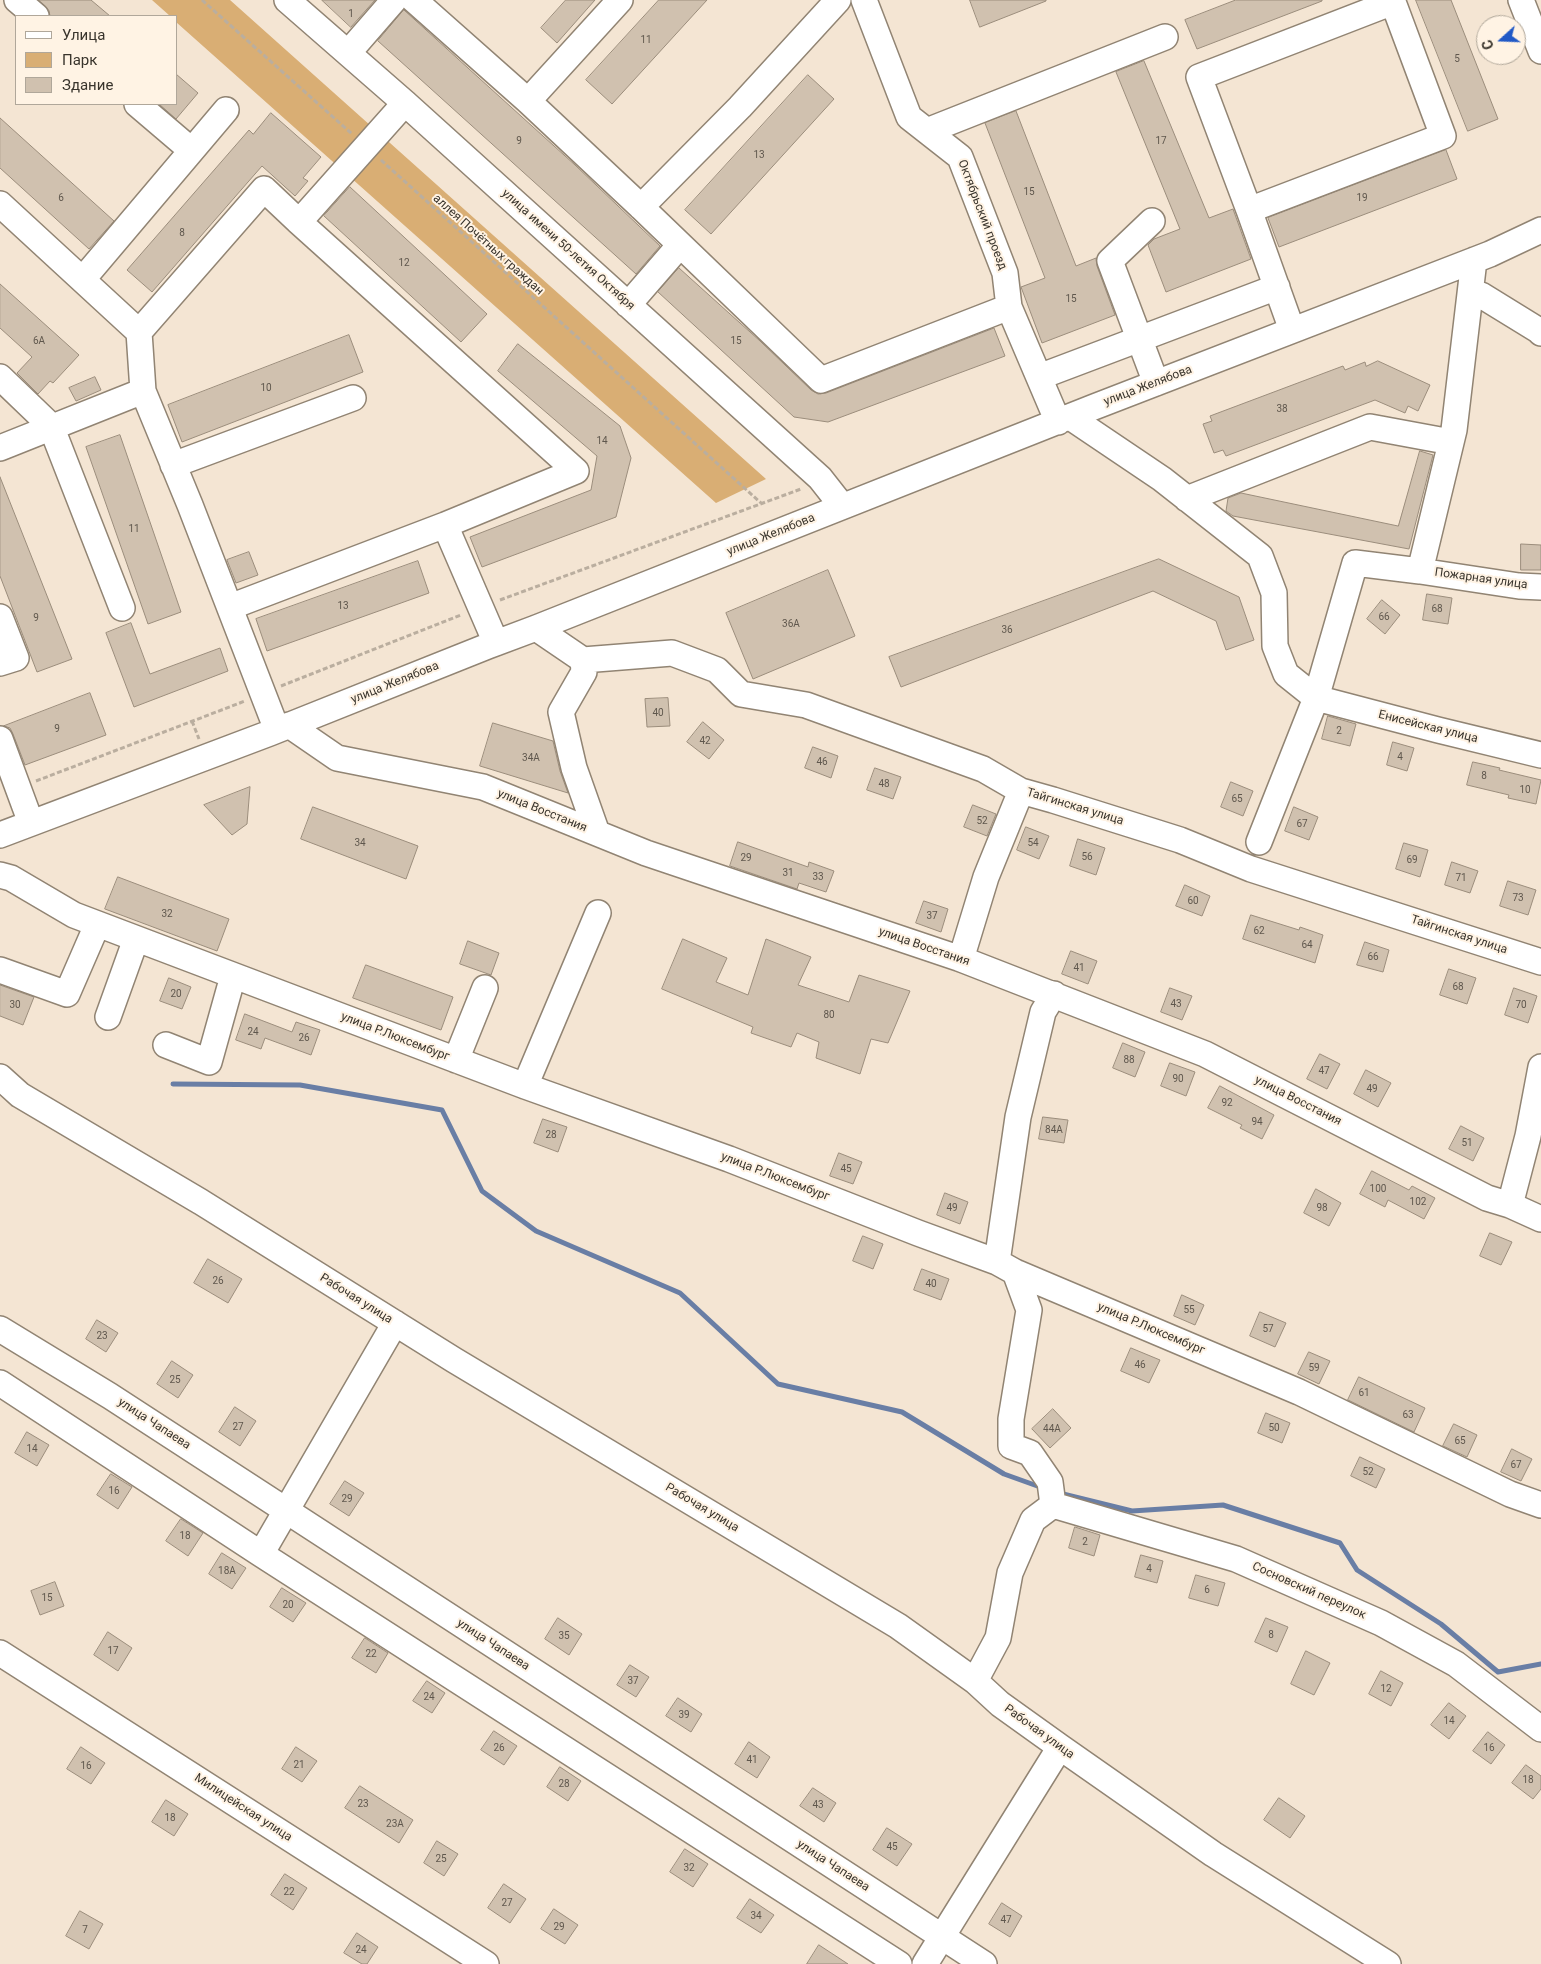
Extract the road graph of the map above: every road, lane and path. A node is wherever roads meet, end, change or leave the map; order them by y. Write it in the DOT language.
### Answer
graph roads {
  1 [pos="17,0"];
  2 [pos="202,0"];
  3 [pos="287,0"];
  4 [pos="394,0"];
  5 [pos="414,0"];
  6 [pos="620,0"];
  7 [pos="838,0"];
  8 [pos="864,0"];
  9 [pos="1522,0"];
  10 [pos="35,15"];
  11 [pos="1165,37"];
  12 [pos="1541,51"];
  13 [pos="348,53"];
  14 [pos="528,101"];
  15 [pos="405,103"];
  16 [pos="138,105"];
  17 [pos="226,110"];
  18 [pos="927,131"];
  19 [pos="366,147"];
  20 [pos="191,150"];
  21 [pos="0,204"];
  22 [pos="641,207"];
  23 [pos="1249,210"];
  24 [pos="1152,221"];
  25 [pos="299,222"];
  26 [pos="1538,236"];
  27 [pos="680,245"];
  28 [pos="1474,260"];
  29 [pos="83,279"];
  30 [pos="1277,287"];
  31 [pos="1470,296"];
  32 [pos="628,304"];
  33 [pos="1009,307"];
  34 [pos="1292,330"];
  35 [pos="139,332"];
  36 [pos="1541,333"];
  37 [pos="1140,339"];
  38 [pos="0,377"];
  39 [pos="1039,377"];
  40 [pos="1156,383"];
  41 [pos="143,391"];
  42 [pos="353,398"];
  43 [pos="1064,420"];
  44 [pos="51,426"];
  45 [pos="1451,442"];
  46 [pos="0,448"];
  47 [pos="173,465"];
  48 [pos="820,478"];
  49 [pos="1187,499"];
  50 [pos="761,503"];
  51 [pos="842,506"];
  52 [pos="446,525"];
  53 [pos="1420,570"];
  54 [pos="1541,586"];
  55 [pos="481,607"];
  56 [pos="122,608"];
  57 [pos="230,608"];
  58 [pos="0,617"];
  59 [pos="536,628"];
  60 [pos="496,643"];
  61 [pos="583,660"];
  62 [pos="0,663"];
  63 [pos="263,694"];
  64 [pos="1316,698"];
  65 [pos="283,727"];
  66 [pos="0,739"];
  67 [pos="1541,755"];
  68 [pos="18,788"];
  69 [pos="1021,791"];
  70 [pos="31,823"];
  71 [pos="596,833"];
  72 [pos="0,835"];
  73 [pos="1259,842"];
  74 [pos="1225,858"];
  75 [pos="1268,874"];
  76 [pos="0,875"];
  77 [pos="598,913"];
  78 [pos="97,924"];
  79 [pos="136,939"];
  80 [pos="961,959"];
  81 [pos="1541,962"];
  82 [pos="0,970"];
  83 [pos="234,976"];
  84 [pos="485,988"];
  85 [pos="1054,994"];
  86 [pos="108,1017"];
  87 [pos="166,1045"];
  88 [pos="456,1060"];
  89 [pos="1541,1067"];
  90 [pos="0,1077"];
  91 [pos="525,1086"];
  92 [pos="1510,1205"];
  93 [pos="1541,1219"];
  94 [pos="1006,1267"];
  95 [pos="395,1323"];
  96 [pos="0,1330"];
  97 [pos="0,1383"];
  98 [pos="1053,1505"];
  99 [pos="1541,1505"];
  100 [pos="286,1510"];
  101 [pos="261,1554"];
  102 [pos="0,1653"];
  103 [pos="976,1681"];
  104 [pos="1541,1729"];
  105 [pos="1060,1747"];
  106 [pos="943,1937"];
  107 [pos="486,1964"];
  108 [pos="899,1964"];
  109 [pos="925,1964"];
  110 [pos="984,1964"];
  111 [pos="1388,1964"];
  1 -- 10 [label="street"];
  2 -- 19 [label="path, аллея Почётных граждан"];
  3 -- 13 [label="street, улица имени 50-летия Октября"];
  4 -- 13 [label="street"];
  5 -- 14 [label="street"];
  6 -- 14 [label="street"];
  7 -- 22 [label="street"];
  8 -- 18 [label="street, Октябрьский проезд"];
  9 -- 12 [label="street"];
  11 -- 18 [label="street"];
  13 -- 15 [label="street, улица имени 50-летия Октября"];
  14 -- 22 [label="street"];
  15 -- 19 [label="street"];
  15 -- 32 [label="street, улица имени 50-летия Октября"];
  16 -- 20 [label="street"];
  17 -- 20 [label="street"];
  18 -- 33 [label="street, Октябрьский проезд"];
  19 -- 25 [label="street"];
  19 -- 50 [label="path, аллея Почётных граждан"];
  20 -- 29 [label="street"];
  21 -- 29 [label="street"];
  22 -- 27 [label="street"];
  23 -- 23 [label="street"];
  23 -- 30 [label="street"];
  24 -- 37 [label="street"];
  25 -- 35 [label="street"];
  25 -- 52 [label="street"];
  26 -- 28 [label="street, улица Желябова"];
  27 -- 32 [label="street"];
  27 -- 33 [label="street"];
  28 -- 31 [label="street"];
  28 -- 34 [label="street, улица Желябова"];
  29 -- 35 [label="street"];
  30 -- 34 [label="street"];
  30 -- 37 [label="street"];
  31 -- 36 [label="street"];
  31 -- 45 [label="street"];
  32 -- 48 [label="street, улица имени 50-летия Октября"];
  33 -- 39 [label="street, Октябрьский проезд"];
  34 -- 40 [label="street, улица Желябова"];
  35 -- 41 [label="street"];
  37 -- 39 [label="street"];
  37 -- 40 [label="street"];
  38 -- 44 [label="street"];
  39 -- 43 [label="street, Октябрьский проезд"];
  40 -- 43 [label="street, улица Желябова"];
  41 -- 44 [label="street"];
  41 -- 47 [label="street"];
  42 -- 47 [label="street"];
  43 -- 49 [label="street"];
  43 -- 51 [label="street, улица Желябова"];
  44 -- 46 [label="street"];
  44 -- 56 [label="street"];
  45 -- 49 [label="street"];
  45 -- 53 [label="street"];
  47 -- 57 [label="street"];
  48 -- 50 [label="path"];
  48 -- 51 [label="street, улица имени 50-летия Октября"];
  49 -- 64 [label="street"];
  50 -- 55 [label="path"];
  51 -- 59 [label="street, улица Желябова"];
  52 -- 55 [label="street"];
  52 -- 57 [label="street"];
  53 -- 54 [label="street, Пожарная улица"];
  53 -- 64 [label="street, Пожарная улица"];
  55 -- 60 [label="street"];
  55 -- 63 [label="path"];
  57 -- 63 [label="street"];
  58 -- 62 [label="street"];
  59 -- 60 [label="street, улица Желябова"];
  59 -- 61 [label="street"];
  60 -- 65 [label="street, улица Желябова"];
  61 -- 69 [label="street, Тайгинская улица"];
  61 -- 71 [label="street"];
  63 -- 65 [label="street"];
  63 -- 68 [label="path"];
  64 -- 67 [label="street, Енисейская улица"];
  64 -- 73 [label="street"];
  65 -- 70 [label="street, улица Желябова"];
  65 -- 71 [label="street, улица Восстания"];
  66 -- 68 [label="street"];
  68 -- 70 [label="street"];
  69 -- 74 [label="street, Тайгинская улица"];
  69 -- 80 [label="street"];
  70 -- 72 [label="street, улица Желябова"];
  71 -- 80 [label="street, улица Восстания"];
  73 -- 74 [label="street"];
  73 -- 75 [label="street"];
  74 -- 75 [label="street, Тайгинская улица"];
  75 -- 81 [label="street, Тайгинская улица"];
  76 -- 78 [label="street, улица Р.Люксембург"];
  77 -- 91 [label="street"];
  78 -- 79 [label="street, улица Р.Люксембург"];
  78 -- 82 [label="street"];
  79 -- 83 [label="street, улица Р.Люксембург"];
  79 -- 86 [label="street"];
  80 -- 85 [label="street, улица Восстания"];
  83 -- 87 [label="street"];
  83 -- 88 [label="street, улица Р.Люксембург"];
  84 -- 88 [label="street"];
  85 -- 92 [label="street, улица Восстания"];
  85 -- 94 [label="street"];
  88 -- 91 [label="street, улица Р.Люксембург"];
  89 -- 92 [label="street"];
  90 -- 95 [label="street, Рабочая улица"];
  91 -- 94 [label="street, улица Р.Люксембург"];
  92 -- 93 [label="street, улица Восстания"];
  94 -- 98 [label="street"];
  94 -- 99 [label="street, улица Р.Люксембург"];
  95 -- 100 [label="street"];
  95 -- 103 [label="street, Рабочая улица"];
  96 -- 100 [label="street, улица Чапаева"];
  97 -- 101 [label="street"];
  98 -- 103 [label="street"];
  98 -- 104 [label="street, Сосновский переулок"];
  100 -- 101 [label="street"];
  100 -- 106 [label="street, улица Чапаева"];
  101 -- 108 [label="street"];
  102 -- 107 [label="street, Милицейская улица"];
  103 -- 105 [label="street, Рабочая улица"];
  105 -- 106 [label="street"];
  105 -- 111 [label="street, Рабочая улица"];
  106 -- 109 [label="street"];
  106 -- 110 [label="street, улица Чапаева"];
}
